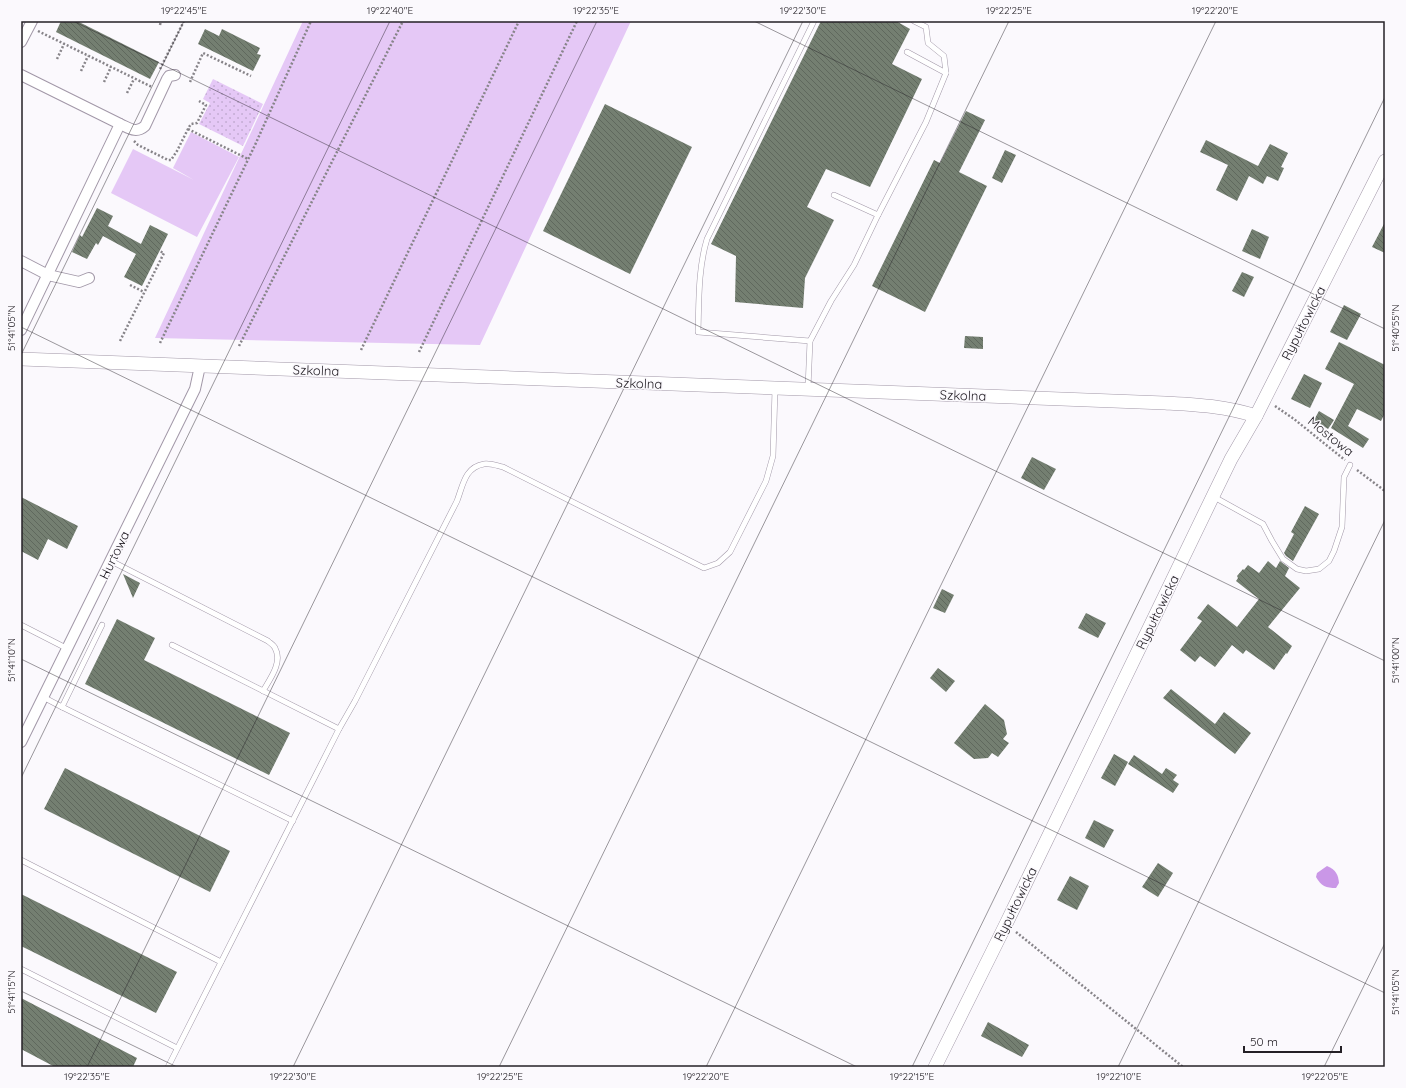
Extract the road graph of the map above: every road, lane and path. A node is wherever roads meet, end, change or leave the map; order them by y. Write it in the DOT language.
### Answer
graph roads {
  1 [pos="162,21"];
  2 [pos="184,21"];
  3 [pos="311,21"];
  4 [pos="403,21"];
  5 [pos="519,21"];
  6 [pos="577,21"];
  7 [pos="814,21"];
  8 [pos="914,21"];
  9 [pos="32,25"];
  10 [pos="160,25"];
  11 [pos="21,42"];
  12 [pos="64,44"];
  13 [pos="907,52"];
  14 [pos="88,56"];
  15 [pos="57,59"];
  16 [pos="111,67"];
  17 [pos="81,71"];
  18 [pos="946,73"];
  19 [pos="157,74"];
  20 [pos="21,75"];
  21 [pos="174,75"];
  22 [pos="251,76"];
  23 [pos="134,79"];
  24 [pos="154,80"];
  25 [pos="104,82"];
  26 [pos="190,82"];
  27 [pos="151,87"];
  28 [pos="161,92"];
  29 [pos="127,93"];
  30 [pos="199,101"];
  31 [pos="120,124"];
  32 [pos="188,129"];
  33 [pos="135,130"];
  34 [pos="248,159"];
  35 [pos="1385,161"];
  36 [pos="834,195"];
  37 [pos="878,215"];
  38 [pos="159,251"];
  39 [pos="21,261"];
  40 [pos="48,275"];
  41 [pos="89,278"];
  42 [pos="130,285"];
  43 [pos="144,292"];
  44 [pos="21,330"];
  45 [pos="120,341"];
  46 [pos="810,341"];
  47 [pos="160,343"];
  48 [pos="239,346"];
  49 [pos="361,350"];
  50 [pos="419,352"];
  51 [pos="21,359"];
  52 [pos="200,366"];
  53 [pos="774,388"];
  54 [pos="808,389"];
  55 [pos="1264,399"];
  56 [pos="1256,416"];
  57 [pos="1350,465"];
  58 [pos="1385,490"];
  59 [pos="1213,496"];
  60 [pos="111,561"];
  61 [pos="21,625"];
  62 [pos="102,625"];
  63 [pos="172,645"];
  64 [pos="68,649"];
  65 [pos="264,691"];
  66 [pos="43,697"];
  67 [pos="62,707"];
  68 [pos="339,729"];
  69 [pos="24,730"];
  70 [pos="21,742"];
  71 [pos="293,821"];
  72 [pos="21,860"];
  73 [pos="1006,924"];
  74 [pos="221,962"];
  75 [pos="21,969"];
  76 [pos="177,1048"];
  77 [pos="168,1067"];
  78 [pos="935,1067"];
  79 [pos="1183,1067"];
  1 -- 10 [label="path"];
  2 -- 19 [label="path"];
  3 -- 34 [label="path"];
  4 -- 48 [label="path"];
  5 -- 49 [label="path"];
  6 -- 50 [label="path"];
  7 -- 46 [label="lane"];
  8 -- 18 [label="lane"];
  9 -- 11 [label="street"];
  9 -- 12 [label="path"];
  12 -- 14 [label="path"];
  12 -- 15 [label="path"];
  13 -- 18 [label="lane"];
  14 -- 16 [label="path"];
  14 -- 17 [label="path"];
  16 -- 23 [label="path"];
  16 -- 25 [label="path"];
  18 -- 37 [label="lane"];
  20 -- 31 [label="street"];
  21 -- 28 [label="street"];
  22 -- 26 [label="path"];
  23 -- 27 [label="path"];
  23 -- 29 [label="path"];
  24 -- 27 [label="path"];
  27 -- 28 [label="path"];
  28 -- 33 [label="street"];
  30 -- 32 [label="path"];
  31 -- 33 [label="street"];
  31 -- 40 [label="street"];
  32 -- 33 [label="path"];
  32 -- 34 [label="path"];
  34 -- 47 [label="path"];
  35 -- 55 [label="street, Rypułtowicka"];
  36 -- 37 [label="lane"];
  37 -- 46 [label="lane"];
  38 -- 43 [label="path"];
  39 -- 40 [label="street"];
  40 -- 41 [label="street"];
  40 -- 44 [label="street"];
  42 -- 43 [label="path"];
  43 -- 45 [label="path"];
  46 -- 54 [label="lane"];
  51 -- 52 [label="street, Szkolna"];
  52 -- 53 [label="street, Szkolna"];
  52 -- 60 [label="street, Hurtowa"];
  53 -- 54 [label="street, Szkolna"];
  53 -- 68 [label="lane"];
  54 -- 56 [label="street, Szkolna"];
  55 -- 56 [label="street, Rypułtowicka"];
  55 -- 57 [label="path, Mostowa"];
  56 -- 59 [label="street, Rypułtowicka"];
  57 -- 58 [label="path, Mostowa"];
  57 -- 59 [label="lane"];
  59 -- 73 [label="street, Rypułtowicka"];
  60 -- 64 [label="street, Hurtowa"];
  60 -- 65 [label="lane"];
  61 -- 64 [label="lane"];
  62 -- 67 [label="lane"];
  63 -- 65 [label="lane"];
  64 -- 66 [label="street, Hurtowa"];
  65 -- 68 [label="lane"];
  66 -- 67 [label="lane"];
  66 -- 69 [label="street, Hurtowa"];
  67 -- 71 [label="lane"];
  68 -- 71 [label="lane"];
  69 -- 70 [label="street, Hurtowa"];
  71 -- 74 [label="lane"];
  72 -- 74 [label="lane"];
  73 -- 78 [label="street, Rypułtowicka"];
  73 -- 79 [label="path"];
  74 -- 76 [label="lane"];
  75 -- 76 [label="lane"];
  76 -- 77 [label="lane"];
}
